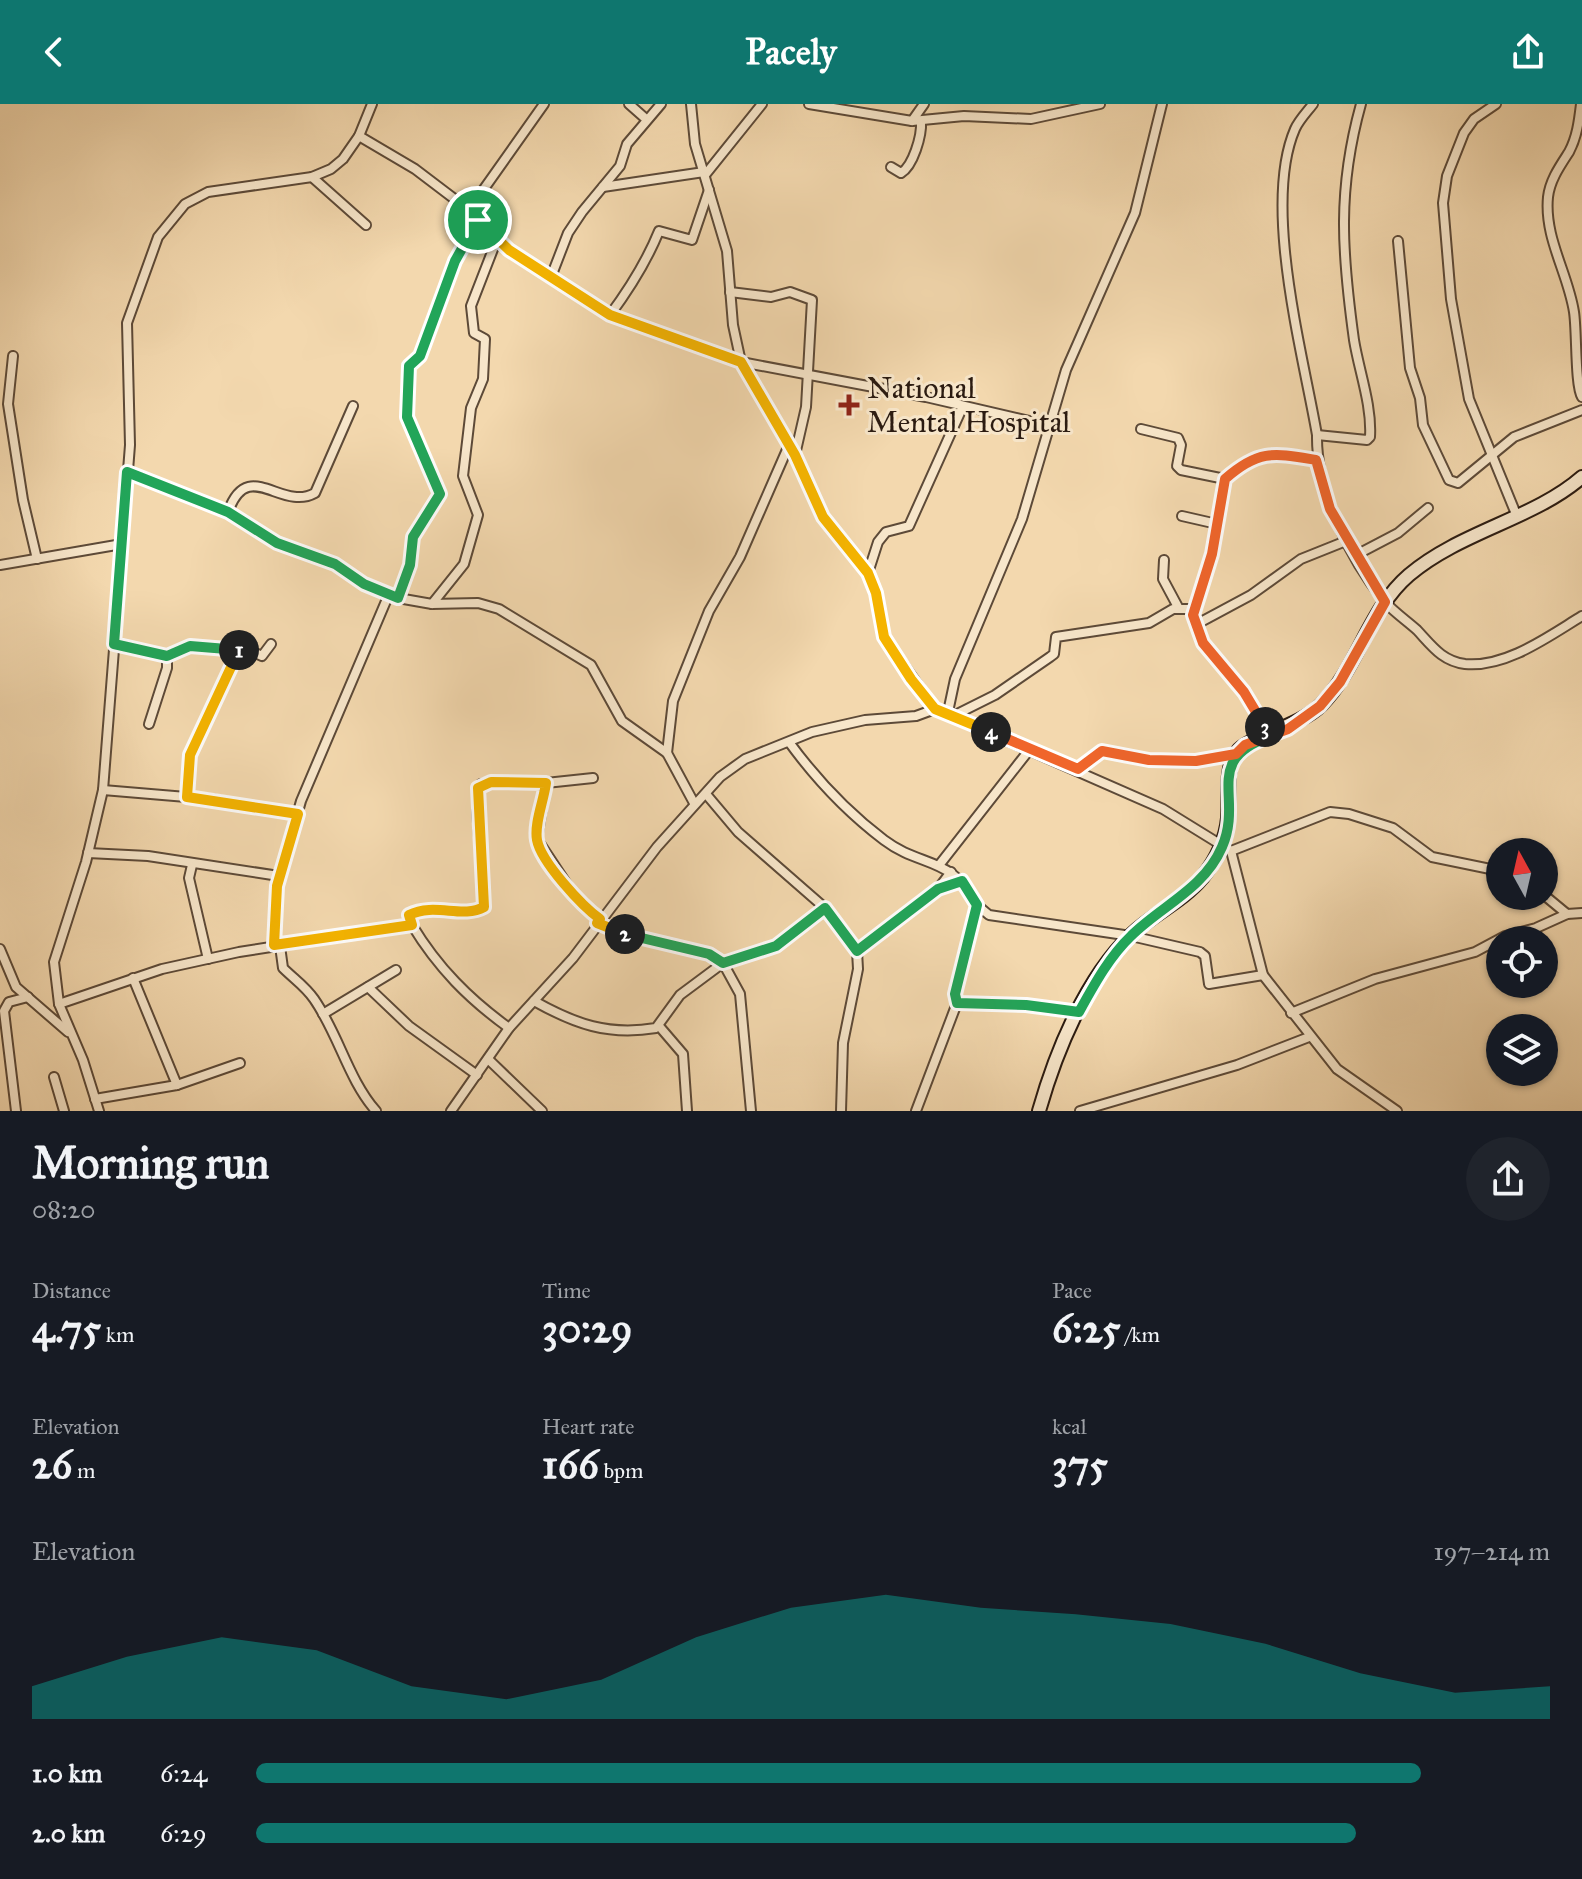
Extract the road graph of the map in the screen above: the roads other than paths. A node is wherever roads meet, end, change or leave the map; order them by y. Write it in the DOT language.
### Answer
graph roads {
  1 [pos="372,104"];
  2 [pos="544,104"];
  3 [pos="629,104"];
  4 [pos="661,104"];
  5 [pos="691,104"];
  6 [pos="762,104"];
  7 [pos="809,104"];
  8 [pos="924,104"];
  9 [pos="1062,104"];
  10 [pos="1100,104"];
  11 [pos="1162,104"];
  12 [pos="1313,104"];
  13 [pos="1361,104"];
  14 [pos="1496,104"];
  15 [pos="1581,104"];
  16 [pos="1052,115"];
  17 [pos="646,119"];
  18 [pos="917,121"];
  19 [pos="359,136"];
  20 [pos="891,167"];
  21 [pos="704,174"];
  22 [pos="312,177"];
  23 [pos="602,187"];
  24 [pos="709,189"];
  25 [pos="469,210"];
  26 [pos="478,220"];
  27 [pos="366,225"];
  28 [pos="497,239"];
  29 [pos="1398,241"];
  30 [pos="551,277"];
  31 [pos="730,292"];
  32 [pos="610,315"];
  33 [pos="13,356"];
  34 [pos="741,362"];
  35 [pos="808,373"];
  36 [pos="1582,397"];
  37 [pos="353,406"];
  38 [pos="963,406"];
  39 [pos="1582,410"];
  40 [pos="1047,425"];
  41 [pos="1141,429"];
  42 [pos="1317,435"];
  43 [pos="789,445"];
  44 [pos="795,455"];
  45 [pos="1490,455"];
  46 [pos="1316,460"];
  47 [pos="127,472"];
  48 [pos="1582,477"];
  49 [pos="1225,479"];
  50 [pos="1428,508"];
  51 [pos="228,512"];
  52 [pos="1516,514"];
  53 [pos="1182,516"];
  54 [pos="1217,524"];
  55 [pos="1346,541"];
  56 [pos="122,544"];
  57 [pos="1356,555"];
  58 [pos="37,559"];
  59 [pos="1164,560"];
  60 [pos="0,565"];
  61 [pos="868,573"];
  62 [pos="394,596"];
  63 [pos="1385,602"];
  64 [pos="432,604"];
  65 [pos="1178,607"];
  66 [pos="1192,609"];
  67 [pos="1582,616"];
  68 [pos="1197,624"];
  69 [pos="114,644"];
  70 [pos="271,644"];
  71 [pos="240,648"];
  72 [pos="167,656"];
  73 [pos="935,709"];
  74 [pos="952,713"];
  75 [pos="149,724"];
  76 [pos="1271,736"];
  77 [pos="789,742"];
  78 [pos="1030,749"];
  79 [pos="667,753"];
  80 [pos="1236,754"];
  81 [pos="1078,769"];
  82 [pos="593,778"];
  83 [pos="546,783"];
  84 [pos="103,790"];
  85 [pos="706,794"];
  86 [pos="187,797"];
  87 [pos="694,803"];
  88 [pos="298,814"];
  89 [pos="1227,849"];
  90 [pos="88,853"];
  91 [pos="940,864"];
  92 [pos="192,865"];
  93 [pos="1486,868"];
  94 [pos="951,872"];
  95 [pos="279,876"];
  96 [pos="962,881"];
  97 [pos="938,889"];
  98 [pos="977,905"];
  99 [pos="1558,907"];
  100 [pos="825,908"];
  101 [pos="1582,913"];
  102 [pos="1567,914"];
  103 [pos="598,921"];
  104 [pos="412,925"];
  105 [pos="1131,936"];
  106 [pos="277,945"];
  107 [pos="0,949"];
  108 [pos="857,951"];
  109 [pos="208,959"];
  110 [pos="723,963"];
  111 [pos="396,970"];
  112 [pos="1263,975"];
  113 [pos="133,978"];
  114 [pos="368,987"];
  115 [pos="28,997"];
  116 [pos="534,1001"];
  117 [pos="957,1003"];
  118 [pos="59,1004"];
  119 [pos="1079,1012"];
  120 [pos="1291,1013"];
  121 [pos="323,1014"];
  122 [pos="659,1026"];
  123 [pos="509,1028"];
  124 [pos="69,1032"];
  125 [pos="1309,1037"];
  126 [pos="488,1059"];
  127 [pos="240,1063"];
  128 [pos="477,1075"];
  129 [pos="54,1077"];
  130 [pos="177,1085"];
  131 [pos="95,1099"];
  132 [pos="16,1111"];
  133 [pos="64,1111"];
  134 [pos="99,1111"];
  135 [pos="376,1111"];
  136 [pos="451,1111"];
  137 [pos="542,1111"];
  138 [pos="687,1111"];
  139 [pos="751,1111"];
  140 [pos="841,1111"];
  141 [pos="916,1111"];
  142 [pos="1039,1111"];
  143 [pos="1080,1111"];
  144 [pos="1397,1111"];
  1 -- 19 [label="street"];
  2 -- 25 [label="street"];
  3 -- 17 [label="street"];
  4 -- 17 [label="street"];
  5 -- 21 [label="street"];
  6 -- 21 [label="street"];
  7 -- 18 [label="street"];
  8 -- 18 [label="street"];
  9 -- 16 [label="street"];
  10 -- 16 [label="street"];
  11 -- 40 [label="street"];
  12 -- 42 [label="street"];
  13 -- 42 [label="street"];
  14 -- 45 [label="street"];
  15 -- 36 [label="street"];
  16 -- 18 [label="street"];
  17 -- 23 [label="street"];
  18 -- 20 [label="street"];
  19 -- 22 [label="street"];
  19 -- 25 [label="street"];
  21 -- 23 [label="street"];
  21 -- 24 [label="street"];
  22 -- 27 [label="street"];
  22 -- 47 [label="street"];
  23 -- 30 [label="street"];
  24 -- 31 [label="street"];
  24 -- 32 [label="street"];
  25 -- 26 [label="street"];
  26 -- 28 [label="street"];
  26 -- 62 [label="street"];
  28 -- 30 [label="street"];
  28 -- 64 [label="street"];
  29 -- 45 [label="street"];
  30 -- 32 [label="street"];
  31 -- 34 [label="street"];
  31 -- 35 [label="street"];
  32 -- 34 [label="street"];
  33 -- 58 [label="street"];
  34 -- 35 [label="street"];
  34 -- 43 [label="street"];
  35 -- 38 [label="street"];
  35 -- 44 [label="street"];
  37 -- 51 [label="street"];
  38 -- 40 [label="street"];
  38 -- 61 [label="street"];
  39 -- 45 [label="street"];
  40 -- 74 [label="street"];
  41 -- 49 [label="street"];
  42 -- 46 [label="street"];
  43 -- 44 [label="street"];
  43 -- 79 [label="street"];
  44 -- 61 [label="street"];
  45 -- 52 [label="street"];
  46 -- 49 [label="street"];
  46 -- 55 [label="street"];
  47 -- 51 [label="street"];
  47 -- 56 [label="street"];
  48 -- 52 [label="street"];
  49 -- 54 [label="street"];
  50 -- 57 [label="street"];
  51 -- 62 [label="street"];
  52 -- 63 [label="street"];
  53 -- 54 [label="street"];
  54 -- 66 [label="street"];
  55 -- 57 [label="street"];
  55 -- 68 [label="street"];
  56 -- 58 [label="street"];
  56 -- 69 [label="street"];
  57 -- 63 [label="street"];
  58 -- 60 [label="street"];
  59 -- 65 [label="street"];
  61 -- 73 [label="street"];
  62 -- 64 [label="street"];
  62 -- 88 [label="street"];
  63 -- 67 [label="street"];
  63 -- 76 [label="street"];
  64 -- 79 [label="street"];
  65 -- 66 [label="street"];
  65 -- 74 [label="street"];
  66 -- 68 [label="street"];
  68 -- 76 [label="street"];
  69 -- 72 [label="street"];
  69 -- 84 [label="street"];
  70 -- 71 [label="street"];
  71 -- 72 [label="street"];
  71 -- 86 [label="street"];
  72 -- 75 [label="street"];
  73 -- 74 [label="street"];
  73 -- 77 [label="street"];
  74 -- 78 [label="street"];
  76 -- 80 [label="street"];
  77 -- 85 [label="street"];
  77 -- 91 [label="street"];
  78 -- 81 [label="street"];
  78 -- 91 [label="street"];
  79 -- 87 [label="street"];
  80 -- 81 [label="street"];
  80 -- 89 [label="street"];
  81 -- 89 [label="street"];
  82 -- 83 [label="street"];
  83 -- 103 [label="street"];
  83 -- 104 [label="street"];
  84 -- 86 [label="street"];
  84 -- 90 [label="street"];
  85 -- 87 [label="street"];
  85 -- 100 [label="street"];
  86 -- 88 [label="street"];
  87 -- 103 [label="street"];
  88 -- 95 [label="street"];
  89 -- 93 [label="street"];
  89 -- 105 [label="street"];
  89 -- 112 [label="street"];
  90 -- 92 [label="street"];
  90 -- 118 [label="street"];
  91 -- 94 [label="street"];
  92 -- 95 [label="street"];
  92 -- 109 [label="street"];
  94 -- 96 [label="street"];
  94 -- 97 [label="street"];
  95 -- 106 [label="street"];
  96 -- 97 [label="street"];
  96 -- 98 [label="street"];
  97 -- 108 [label="street"];
  98 -- 105 [label="street"];
  98 -- 117 [label="street"];
  99 -- 102 [label="street"];
  100 -- 108 [label="street"];
  100 -- 110 [label="street"];
  101 -- 102 [label="street"];
  102 -- 120 [label="street"];
  103 -- 110 [label="street"];
  103 -- 116 [label="street"];
  104 -- 106 [label="street"];
  104 -- 123 [label="street"];
  105 -- 112 [label="street"];
  105 -- 119 [label="street"];
  106 -- 109 [label="street"];
  106 -- 121 [label="street"];
  107 -- 115 [label="street"];
  108 -- 140 [label="street"];
  109 -- 113 [label="street"];
  110 -- 122 [label="street"];
  110 -- 139 [label="street"];
  111 -- 114 [label="street"];
  112 -- 120 [label="street"];
  113 -- 118 [label="street"];
  113 -- 130 [label="street"];
  114 -- 121 [label="street"];
  114 -- 128 [label="street"];
  115 -- 124 [label="street"];
  115 -- 132 [label="street"];
  116 -- 122 [label="street"];
  116 -- 123 [label="street"];
  117 -- 119 [label="street"];
  117 -- 141 [label="street"];
  118 -- 124 [label="street"];
  119 -- 142 [label="street"];
  120 -- 125 [label="street"];
  121 -- 135 [label="street"];
  122 -- 138 [label="street"];
  123 -- 126 [label="street"];
  124 -- 131 [label="street"];
  125 -- 143 [label="street"];
  125 -- 144 [label="street"];
  126 -- 128 [label="street"];
  126 -- 137 [label="street"];
  127 -- 130 [label="street"];
  128 -- 136 [label="street"];
  129 -- 133 [label="street"];
  130 -- 131 [label="street"];
  131 -- 134 [label="street"];
}
